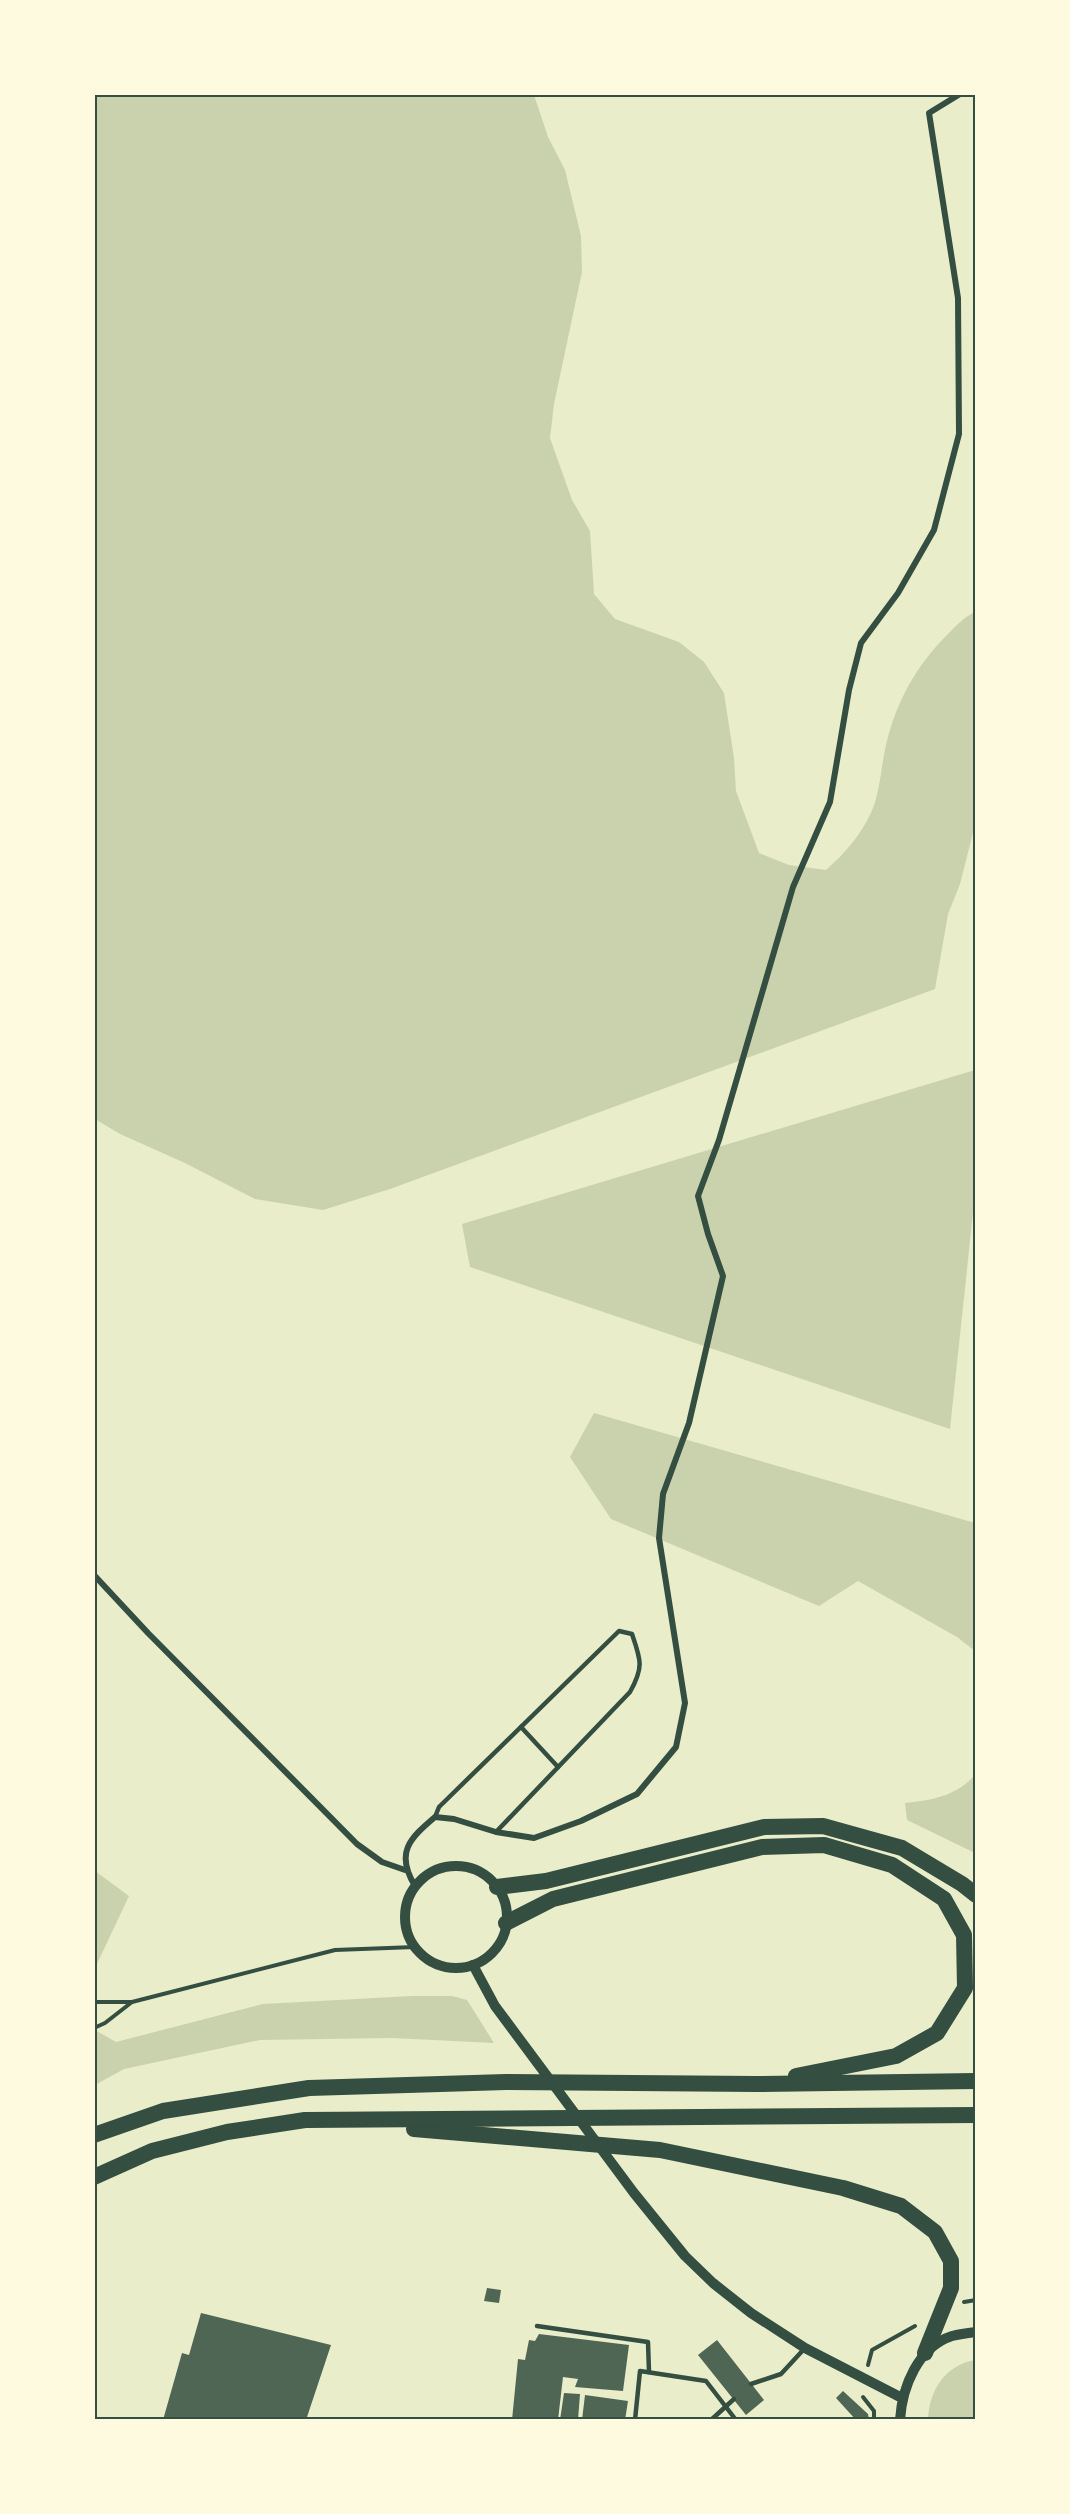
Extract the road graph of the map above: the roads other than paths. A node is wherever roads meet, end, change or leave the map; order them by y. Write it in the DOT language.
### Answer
graph roads {
  1 [pos="960,94"];
  2 [pos="94,1575"];
  3 [pos="521,1727"];
  4 [pos="558,1767"];
  5 [pos="435,1817"];
  6 [pos="495,1832"];
  7 [pos="405,1870"];
  8 [pos="415,1886"];
  9 [pos="497,1887"];
  10 [pos="975,1894"];
  11 [pos="506,1923"];
  12 [pos="473,1965"];
  13 [pos="975,2081"];
  14 [pos="756,2084"];
  15 [pos="975,2115"];
  16 [pos="305,2120"];
  17 [pos="94,2135"];
  18 [pos="94,2177"];
  19 [pos="537,2326"];
  20 [pos="975,2332"];
  21 [pos="805,2348"];
  22 [pos="925,2353"];
  23 [pos="649,2372"];
  24 [pos="751,2384"];
  25 [pos="902,2398"];
  26 [pos="734,2399"];
  27 [pos="725,2407"];
  28 [pos="634,2420"];
  29 [pos="711,2420"];
  30 [pos="736,2420"];
  31 [pos="900,2420"];
  1 -- 6 [label="street"];
  2 -- 7 [label="street"];
  3 -- 4 [label="lane"];
  3 -- 4 [label="lane"];
  3 -- 5 [label="lane"];
  4 -- 6 [label="lane"];
  5 -- 6 [label="street"];
  5 -- 7 [label="street"];
  7 -- 8 [label="street"];
  8 -- 9 [label="street"];
  8 -- 12 [label="street"];
  9 -- 10 [label="highway"];
  9 -- 11 [label="street"];
  11 -- 12 [label="street"];
  11 -- 14 [label="highway"];
  12 -- 21 [label="street"];
  13 -- 14 [label="highway"];
  14 -- 17 [label="highway"];
  15 -- 16 [label="highway"];
  16 -- 18 [label="highway"];
  16 -- 22 [label="highway"];
  19 -- 23 [label="lane"];
  20 -- 22 [label="street"];
  21 -- 24 [label="lane"];
  21 -- 25 [label="street"];
  22 -- 25 [label="street"];
  23 -- 27 [label="lane"];
  23 -- 28 [label="lane"];
  25 -- 31 [label="street"];
  26 -- 27 [label="lane"];
  27 -- 29 [label="lane"];
  27 -- 30 [label="lane"];
}
